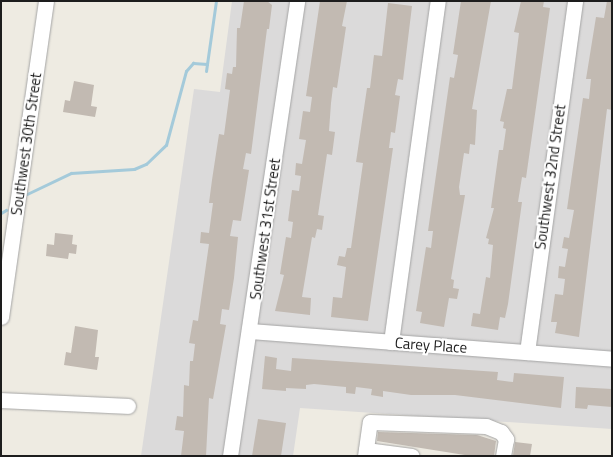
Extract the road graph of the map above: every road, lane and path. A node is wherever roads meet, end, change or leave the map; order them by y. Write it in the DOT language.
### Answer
graph roads {
  1 [pos="46,1"];
  2 [pos="297,1"];
  3 [pos="438,1"];
  4 [pos="575,1"];
  5 [pos="1,317"];
  6 [pos="251,331"];
  7 [pos="391,342"];
  8 [pos="527,352"];
  9 [pos="612,359"];
  10 [pos="1,400"];
  11 [pos="128,406"];
  12 [pos="366,453"];
  13 [pos="230,456"];
  14 [pos="412,456"];
  15 [pos="503,456"];
  1 -- 5 [label="street, Southwest 30th Street"];
  2 -- 6 [label="street, Southwest 31st Street"];
  3 -- 7 [label="street"];
  4 -- 8 [label="street, Southwest 32nd Street"];
  6 -- 7 [label="street, Carey Place"];
  6 -- 13 [label="street, Southwest 31st Street"];
  7 -- 8 [label="street, Carey Place"];
  8 -- 9 [label="street, Carey Place"];
  10 -- 11 [label="street"];
  12 -- 14 [label="street"];
  12 -- 15 [label="street"];
}
